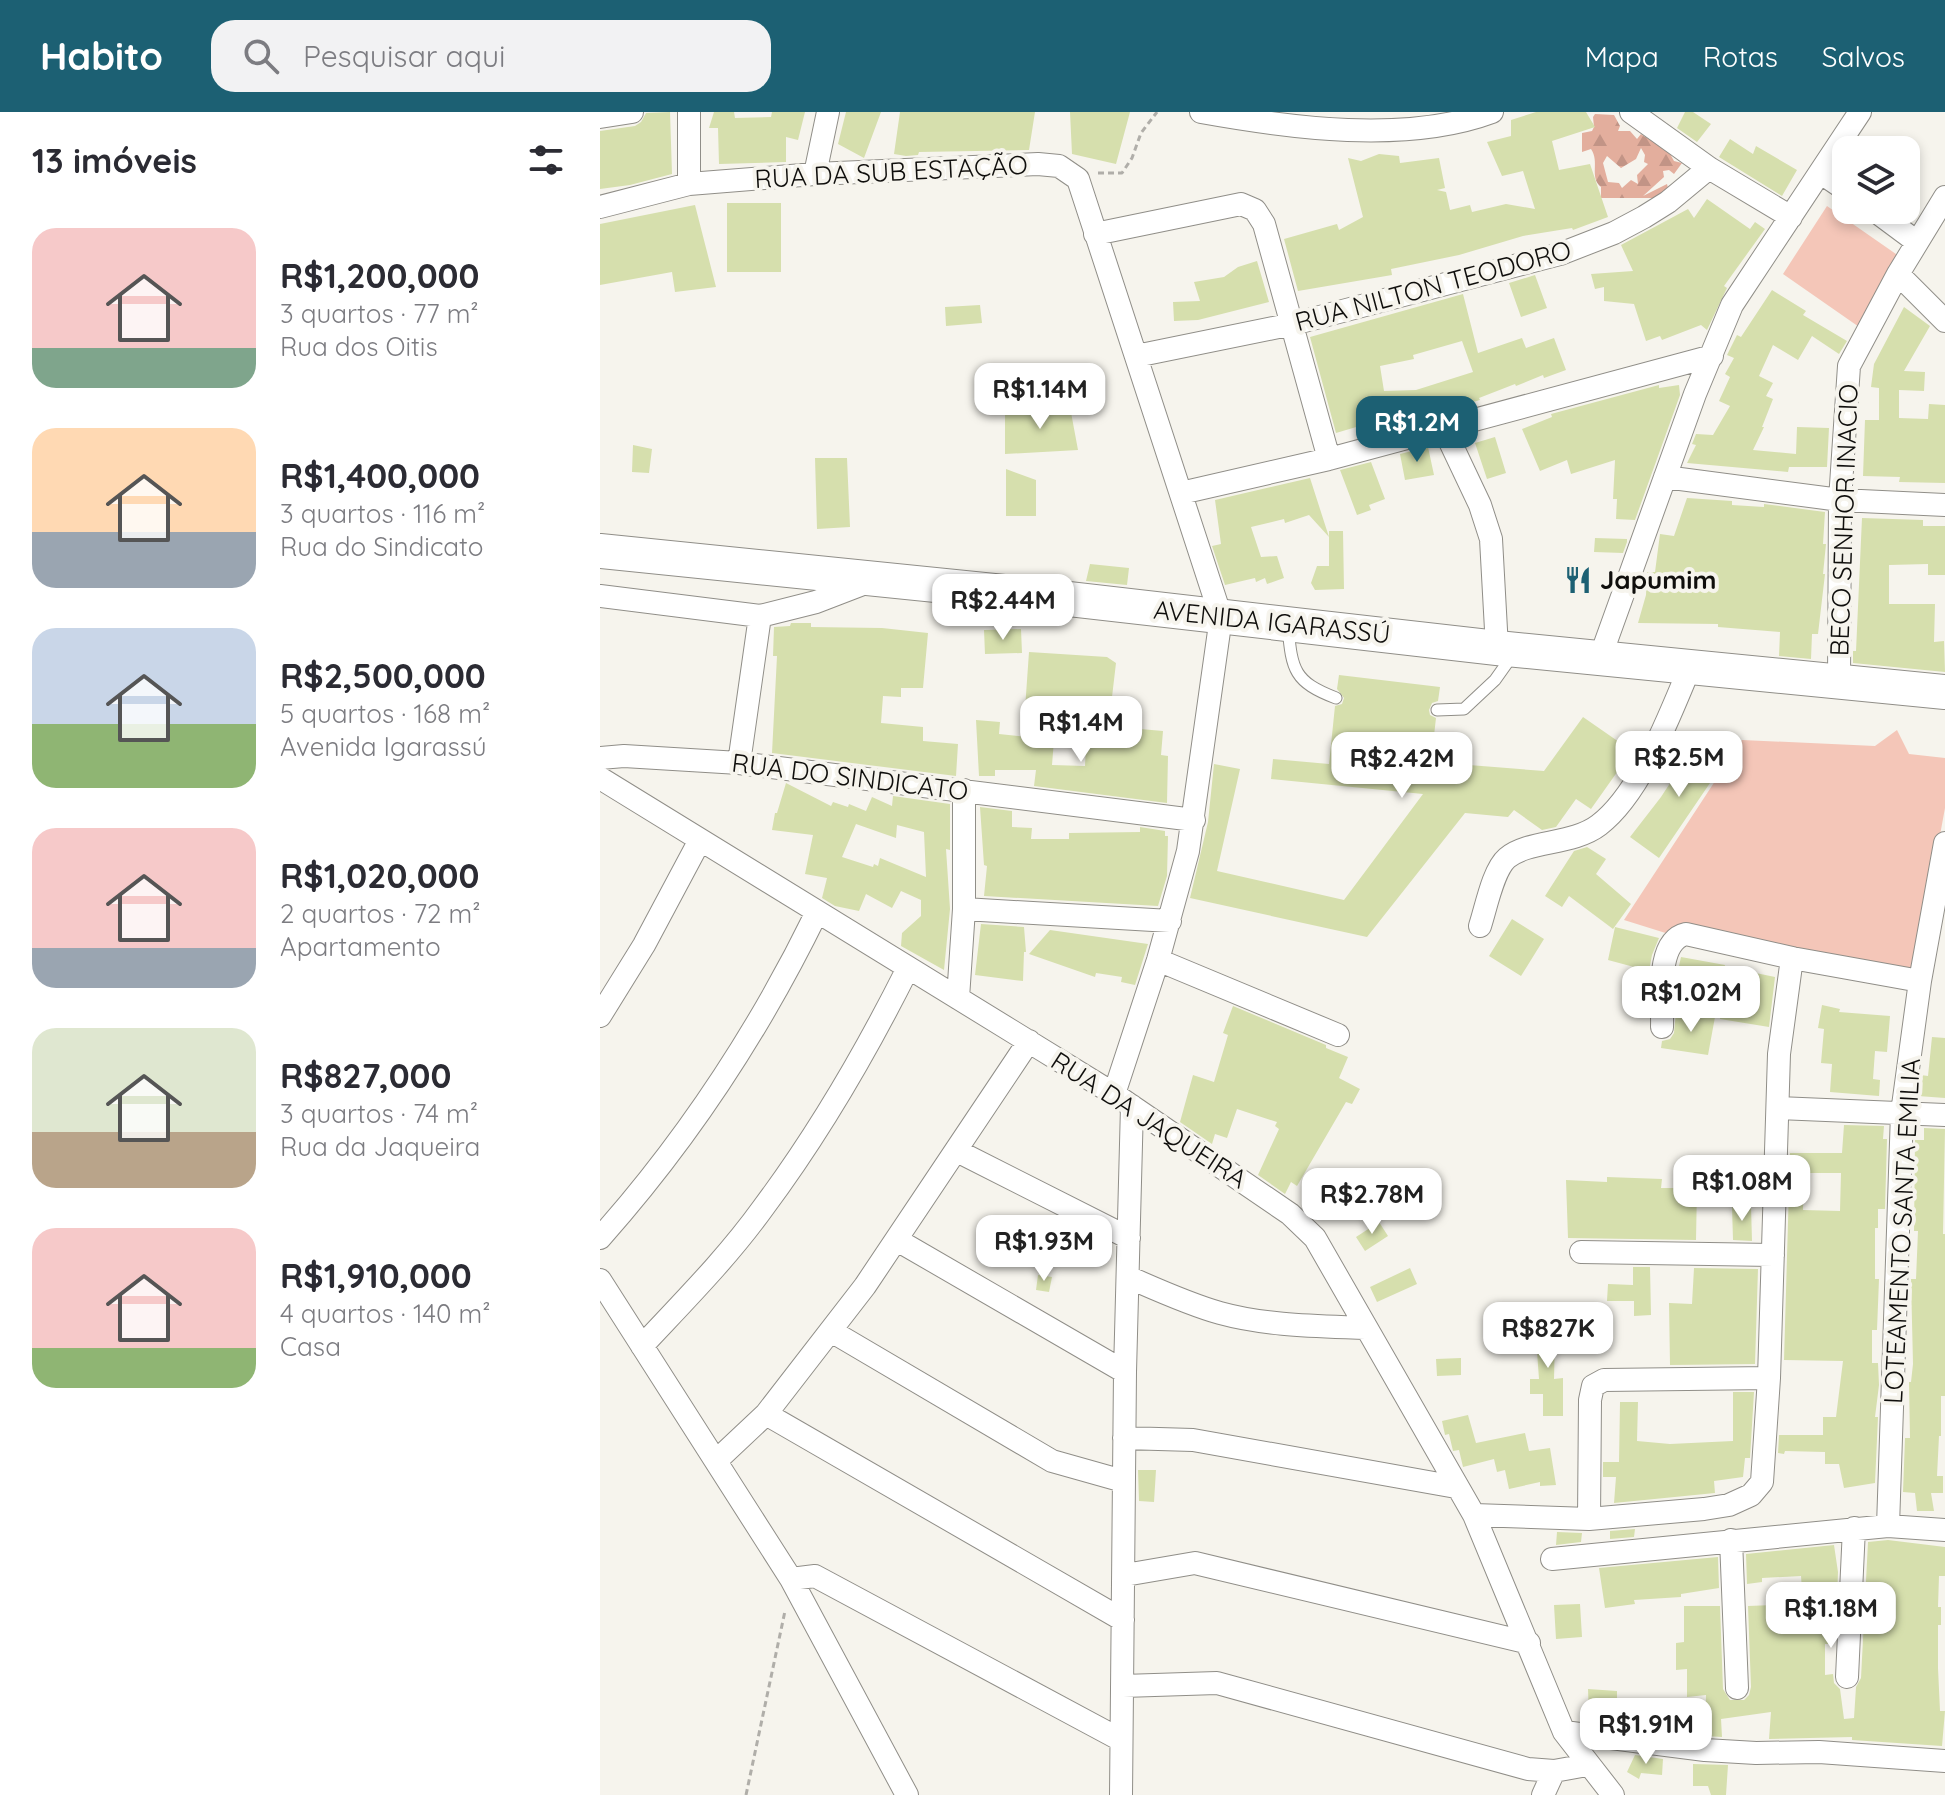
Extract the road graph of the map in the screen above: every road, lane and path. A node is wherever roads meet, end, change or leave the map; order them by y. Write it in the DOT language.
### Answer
graph roads {
  1 [pos="632,112"];
  2 [pos="828,112"];
  3 [pos="1157,112"];
  4 [pos="1201,112"];
  5 [pos="1492,112"];
  6 [pos="1631,112"];
  7 [pos="1860,112"];
  8 [pos="696,113"];
  9 [pos="600,117"];
  10 [pos="1467,117"];
  11 [pos="1709,168"];
  12 [pos="1821,173"];
  13 [pos="815,174"];
  14 [pos="1078,179"];
  15 [pos="1832,180"];
  16 [pos="694,184"];
  17 [pos="1945,197"];
  18 [pos="600,207"];
  19 [pos="1791,217"];
  20 [pos="1893,224"];
  21 [pos="1095,234"];
  22 [pos="1917,242"];
  23 [pos="1898,274"];
  24 [pos="1945,321"];
  25 [pos="1293,324"];
  26 [pos="1136,356"];
  27 [pos="1712,356"];
  28 [pos="1444,429"];
  29 [pos="1329,459"];
  30 [pos="1665,477"];
  31 [pos="1181,493"];
  32 [pos="1840,500"];
  33 [pos="1945,505"];
  34 [pos="600,551"];
  35 [pos="874,580"];
  36 [pos="600,596"];
  37 [pos="760,616"];
  38 [pos="1221,617"];
  39 [pos="1288,623"];
  40 [pos="1507,648"];
  41 [pos="1600,658"];
  42 [pos="1690,667"];
  43 [pos="1839,682"];
  44 [pos="1945,692"];
  45 [pos="1336,698"];
  46 [pos="1437,710"];
  47 [pos="600,758"];
  48 [pos="739,763"];
  49 [pos="600,778"];
  50 [pos="964,790"];
  51 [pos="1194,820"];
  52 [pos="700,840"];
  53 [pos="1945,843"];
  54 [pos="964,909"];
  55 [pos="817,912"];
  56 [pos="1170,921"];
  57 [pos="1480,926"];
  58 [pos="1792,958"];
  59 [pos="1158,960"];
  60 [pos="908,968"];
  61 [pos="1920,981"];
  62 [pos="958,998"];
  63 [pos="600,1016"];
  64 [pos="1662,1027"];
  65 [pos="1338,1035"];
  66 [pos="1029,1041"];
  67 [pos="1123,1100"];
  68 [pos="1778,1108"];
  69 [pos="1902,1113"];
  70 [pos="1945,1115"];
  71 [pos="957,1151"];
  72 [pos="600,1238"];
  73 [pos="1129,1238"];
  74 [pos="897,1240"];
  75 [pos="1581,1252"];
  76 [pos="1773,1255"];
  77 [pos="1128,1277"];
  78 [pos="600,1280"];
  79 [pos="1366,1328"];
  80 [pos="831,1331"];
  81 [pos="642,1346"];
  82 [pos="1125,1372"];
  83 [pos="1769,1378"];
  84 [pos="766,1414"];
  85 [pos="1124,1438"];
  86 [pos="716,1461"];
  87 [pos="1123,1481"];
  88 [pos="1456,1487"];
  89 [pos="1474,1515"];
  90 [pos="1589,1519"];
  91 [pos="1888,1526"];
  92 [pos="1854,1528"];
  93 [pos="1945,1530"];
  94 [pos="1731,1540"];
  95 [pos="1552,1559"];
  96 [pos="1125,1575"];
  97 [pos="791,1579"];
  98 [pos="1123,1620"];
  99 [pos="1529,1643"];
  100 [pos="1847,1677"];
  101 [pos="1123,1686"];
  102 [pos="1737,1688"];
  103 [pos="1564,1732"];
  104 [pos="1121,1740"];
  105 [pos="1945,1761"];
  106 [pos="1587,1765"];
  107 [pos="1554,1771"];
  108 [pos="746,1795"];
  109 [pos="907,1795"];
  110 [pos="1121,1795"];
  111 [pos="1543,1795"];
  112 [pos="1613,1795"];
  1 -- 9 [label="street"];
  2 -- 13 [label="street"];
  3 -- 14 [label="path"];
  4 -- 10 [label="street"];
  5 -- 10 [label="street"];
  6 -- 11 [label="street"];
  7 -- 12 [label="street"];
  8 -- 16 [label="street"];
  11 -- 19 [label="street"];
  11 -- 25 [label="street, RUA NILTON TEODORO"];
  12 -- 15 [label="street"];
  12 -- 19 [label="street"];
  13 -- 14 [label="street, RUA DA SUB ESTAÇÃO"];
  13 -- 16 [label="street, RUA DA SUB ESTAÇÃO"];
  14 -- 21 [label="street"];
  16 -- 18 [label="street, RUA DA SUB ESTAÇÃO"];
  17 -- 22 [label="street, BECO SENHOR INACIO"];
  19 -- 27 [label="street"];
  20 -- 22 [label="street"];
  21 -- 25 [label="street"];
  21 -- 26 [label="street"];
  22 -- 23 [label="street, BECO SENHOR INACIO"];
  23 -- 24 [label="street"];
  23 -- 32 [label="street, BECO SENHOR INACIO"];
  25 -- 26 [label="street, RUA NILTON TEODORO"];
  25 -- 29 [label="street"];
  26 -- 31 [label="street"];
  27 -- 28 [label="street"];
  27 -- 30 [label="street"];
  28 -- 29 [label="street"];
  28 -- 40 [label="street"];
  29 -- 31 [label="street"];
  30 -- 32 [label="street"];
  30 -- 41 [label="street"];
  31 -- 38 [label="street"];
  32 -- 33 [label="street"];
  32 -- 43 [label="street, BECO SENHOR INACIO"];
  34 -- 35 [label="main road, AVENIDA IGARASSÚ"];
  35 -- 37 [label="street"];
  35 -- 38 [label="main road, AVENIDA IGARASSÚ"];
  36 -- 37 [label="street"];
  37 -- 48 [label="street"];
  38 -- 39 [label="main road, AVENIDA IGARASSÚ"];
  38 -- 51 [label="street"];
  39 -- 40 [label="main road, AVENIDA IGARASSÚ"];
  39 -- 45 [label="lane"];
  40 -- 41 [label="main road, AVENIDA IGARASSÚ"];
  40 -- 46 [label="lane"];
  41 -- 42 [label="main road, AVENIDA IGARASSÚ"];
  42 -- 43 [label="main road, AVENIDA IGARASSÚ"];
  42 -- 57 [label="street"];
  43 -- 44 [label="main road, AVENIDA IGARASSÚ"];
  47 -- 48 [label="street, RUA DO SINDICATO"];
  48 -- 50 [label="street, RUA DO SINDICATO"];
  49 -- 52 [label="street, RUA DA JAQUEIRA"];
  50 -- 51 [label="street, RUA DO SINDICATO"];
  50 -- 54 [label="street"];
  51 -- 56 [label="street"];
  52 -- 55 [label="street, RUA DA JAQUEIRA"];
  52 -- 63 [label="street"];
  53 -- 61 [label="street, LOTEAMENTO SANTA EMILIA"];
  54 -- 56 [label="street"];
  54 -- 62 [label="street"];
  55 -- 60 [label="street, RUA DA JAQUEIRA"];
  55 -- 72 [label="street"];
  56 -- 59 [label="street"];
  58 -- 61 [label="street"];
  58 -- 64 [label="street"];
  58 -- 68 [label="street"];
  59 -- 65 [label="street"];
  59 -- 67 [label="street"];
  60 -- 62 [label="street, RUA DA JAQUEIRA"];
  60 -- 81 [label="street"];
  61 -- 69 [label="street, LOTEAMENTO SANTA EMILIA"];
  62 -- 66 [label="street, RUA DA JAQUEIRA"];
  66 -- 67 [label="street, RUA DA JAQUEIRA"];
  66 -- 71 [label="street"];
  67 -- 73 [label="street"];
  67 -- 79 [label="street, RUA DA JAQUEIRA"];
  68 -- 69 [label="street"];
  68 -- 76 [label="street"];
  69 -- 70 [label="street"];
  69 -- 91 [label="street, LOTEAMENTO SANTA EMILIA"];
  71 -- 73 [label="street"];
  71 -- 74 [label="street"];
  73 -- 77 [label="street"];
  74 -- 80 [label="street"];
  74 -- 82 [label="street"];
  75 -- 76 [label="street"];
  76 -- 83 [label="street"];
  77 -- 79 [label="street"];
  77 -- 82 [label="street"];
  78 -- 81 [label="street"];
  79 -- 88 [label="street, RUA DA JAQUEIRA"];
  80 -- 84 [label="street"];
  80 -- 87 [label="street"];
  81 -- 86 [label="street"];
  82 -- 85 [label="street"];
  83 -- 90 [label="street"];
  83 -- 90 [label="street"];
  84 -- 86 [label="street"];
  84 -- 98 [label="street"];
  85 -- 87 [label="street"];
  85 -- 88 [label="street"];
  86 -- 97 [label="street"];
  87 -- 96 [label="street"];
  88 -- 89 [label="street, RUA DA JAQUEIRA"];
  89 -- 90 [label="street"];
  89 -- 99 [label="street, RUA DA JAQUEIRA"];
  91 -- 92 [label="street"];
  91 -- 93 [label="street"];
  92 -- 94 [label="street"];
  92 -- 100 [label="street"];
  94 -- 95 [label="street"];
  94 -- 102 [label="street"];
  96 -- 98 [label="street"];
  96 -- 99 [label="street"];
  97 -- 104 [label="street"];
  97 -- 108 [label="path"];
  97 -- 109 [label="street"];
  98 -- 101 [label="street"];
  99 -- 103 [label="street, RUA DA JAQUEIRA"];
  101 -- 104 [label="street"];
  101 -- 107 [label="street"];
  103 -- 105 [label="street"];
  103 -- 106 [label="street, RUA DA JAQUEIRA"];
  104 -- 110 [label="street"];
  106 -- 107 [label="street"];
  106 -- 112 [label="street, RUA DA JAQUEIRA"];
  107 -- 111 [label="street"];
}
